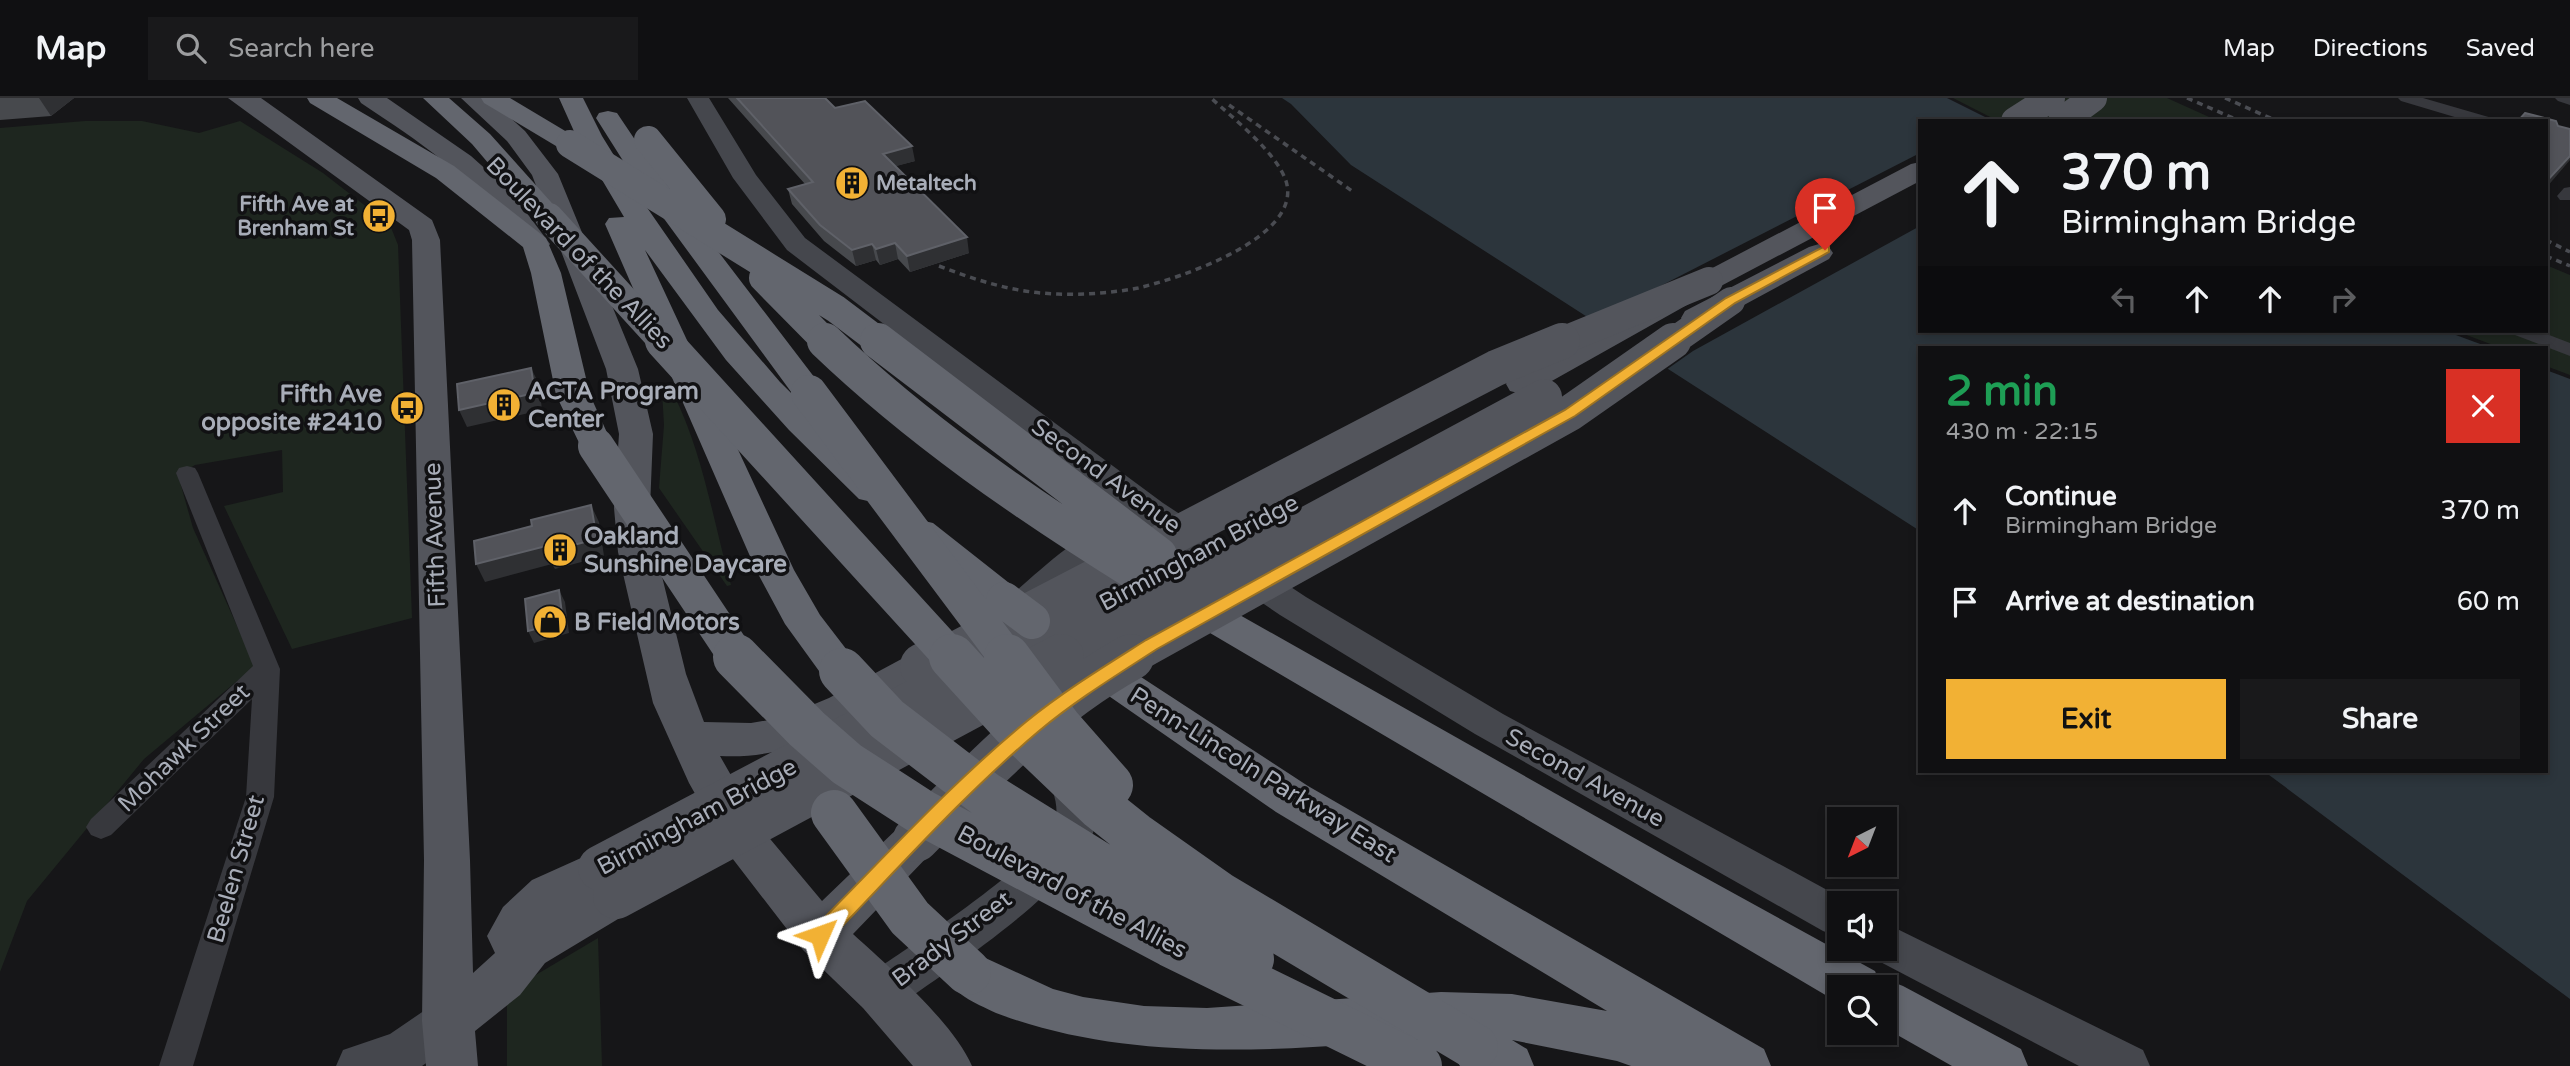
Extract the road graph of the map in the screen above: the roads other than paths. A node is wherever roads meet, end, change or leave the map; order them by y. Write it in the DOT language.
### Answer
graph roads {
  1 [pos="239,98"];
  2 [pos="319,98"];
  3 [pos="370,98"];
  4 [pos="401,98"];
  5 [pos="435,98"];
  6 [pos="473,98"];
  7 [pos="493,98"];
  8 [pos="571,98"];
  9 [pos="597,98"];
  10 [pos="620,98"];
  11 [pos="698,98"];
  12 [pos="2051,98"];
  13 [pos="2093,98"];
  14 [pos="2406,98"];
  15 [pos="2563,98"];
  16 [pos="2017,99"];
  17 [pos="2570,100"];
  18 [pos="2018,119"];
  19 [pos="2059,119"];
  20 [pos="2066,119"];
  21 [pos="2479,119"];
  22 [pos="578,137"];
  23 [pos="636,143"];
  24 [pos="1918,171"];
  25 [pos="512,176"];
  26 [pos="1918,200"];
  27 [pos="543,231"];
  28 [pos="1720,291"];
  29 [pos="2527,333"];
  30 [pos="2570,350"];
  31 [pos="187,472"];
  32 [pos="1151,511"];
  33 [pos="1146,563"];
  34 [pos="734,655"];
  35 [pos="267,669"];
  36 [pos="689,737"];
  37 [pos="101,827"];
  38 [pos="1827,911"];
  39 [pos="1281,933"];
  40 [pos="820,935"];
  41 [pos="1897,948"];
  42 [pos="1836,975"];
  43 [pos="881,992"];
  44 [pos="1897,1009"];
  45 [pos="450,1043"];
  46 [pos="1492,1056"];
  47 [pos="176,1066"];
  48 [pos="360,1066"];
  49 [pos="946,1066"];
  50 [pos="1419,1066"];
  51 [pos="1426,1066"];
  52 [pos="1698,1066"];
  53 [pos="1745,1066"];
  54 [pos="2002,1066"];
  55 [pos="2126,1066"];
  1 -- 45 [label="main road, Fifth Avenue"];
  2 -- 27 [label="highway"];
  3 -- 27 [label="main road, Boulevard of the Allies"];
  4 -- 25 [label="main road, Boulevard of the Allies"];
  5 -- 25 [label="highway"];
  6 -- 36 [label="main road"];
  7 -- 22 [label="highway"];
  8 -- 22 [label="highway, Penn-Lincoln Parkway East"];
  9 -- 23 [label="highway"];
  10 -- 23 [label="highway"];
  11 -- 32 [label="main road, Second Avenue"];
  12 -- 18 [label="main road, bridge"];
  13 -- 20 [label="main road, bridge"];
  14 -- 21 [label="street"];
  15 -- 17 [label="street"];
  16 -- 19 [label="street"];
  22 -- 33 [label="highway, bridge"];
  22 -- 51 [label="highway, bridge"];
  22 -- 53 [label="highway, Penn-Lincoln Parkway East"];
  23 -- 33 [label="highway, bridge"];
  23 -- 39 [label="highway, bridge"];
  24 -- 28 [label="main road, Birmingham Bridge"];
  25 -- 27 [label="highway, Boulevard of the Allies"];
  26 -- 28 [label="main road, Birmingham Bridge"];
  27 -- 34 [label="highway, Boulevard of the Allies, bridge"];
  27 -- 39 [label="highway, Boulevard of the Allies, bridge"];
  28 -- 36 [label="main road, bridge"];
  28 -- 40 [label="main road, bridge"];
  28 -- 45 [label="main road, Birmingham Bridge, bridge"];
  29 -- 30 [label="street"];
  31 -- 35 [label="street, Beelen Street"];
  32 -- 38 [label="main road, Second Avenue"];
  32 -- 43 [label="main road, Brady Street"];
  33 -- 42 [label="highway"];
  34 -- 50 [label="highway, Boulevard of the Allies, bridge"];
  34 -- 52 [label="highway, bridge"];
  35 -- 37 [label="street, Mohawk Street"];
  35 -- 47 [label="street, Beelen Street"];
  36 -- 40 [label="main road"];
  39 -- 46 [label="highway, Boulevard of the Allies, bridge"];
  40 -- 43 [label="main road"];
  41 -- 55 [label="main road"];
  43 -- 49 [label="main road"];
  44 -- 54 [label="highway"];
  45 -- 48 [label="main road"];
}
